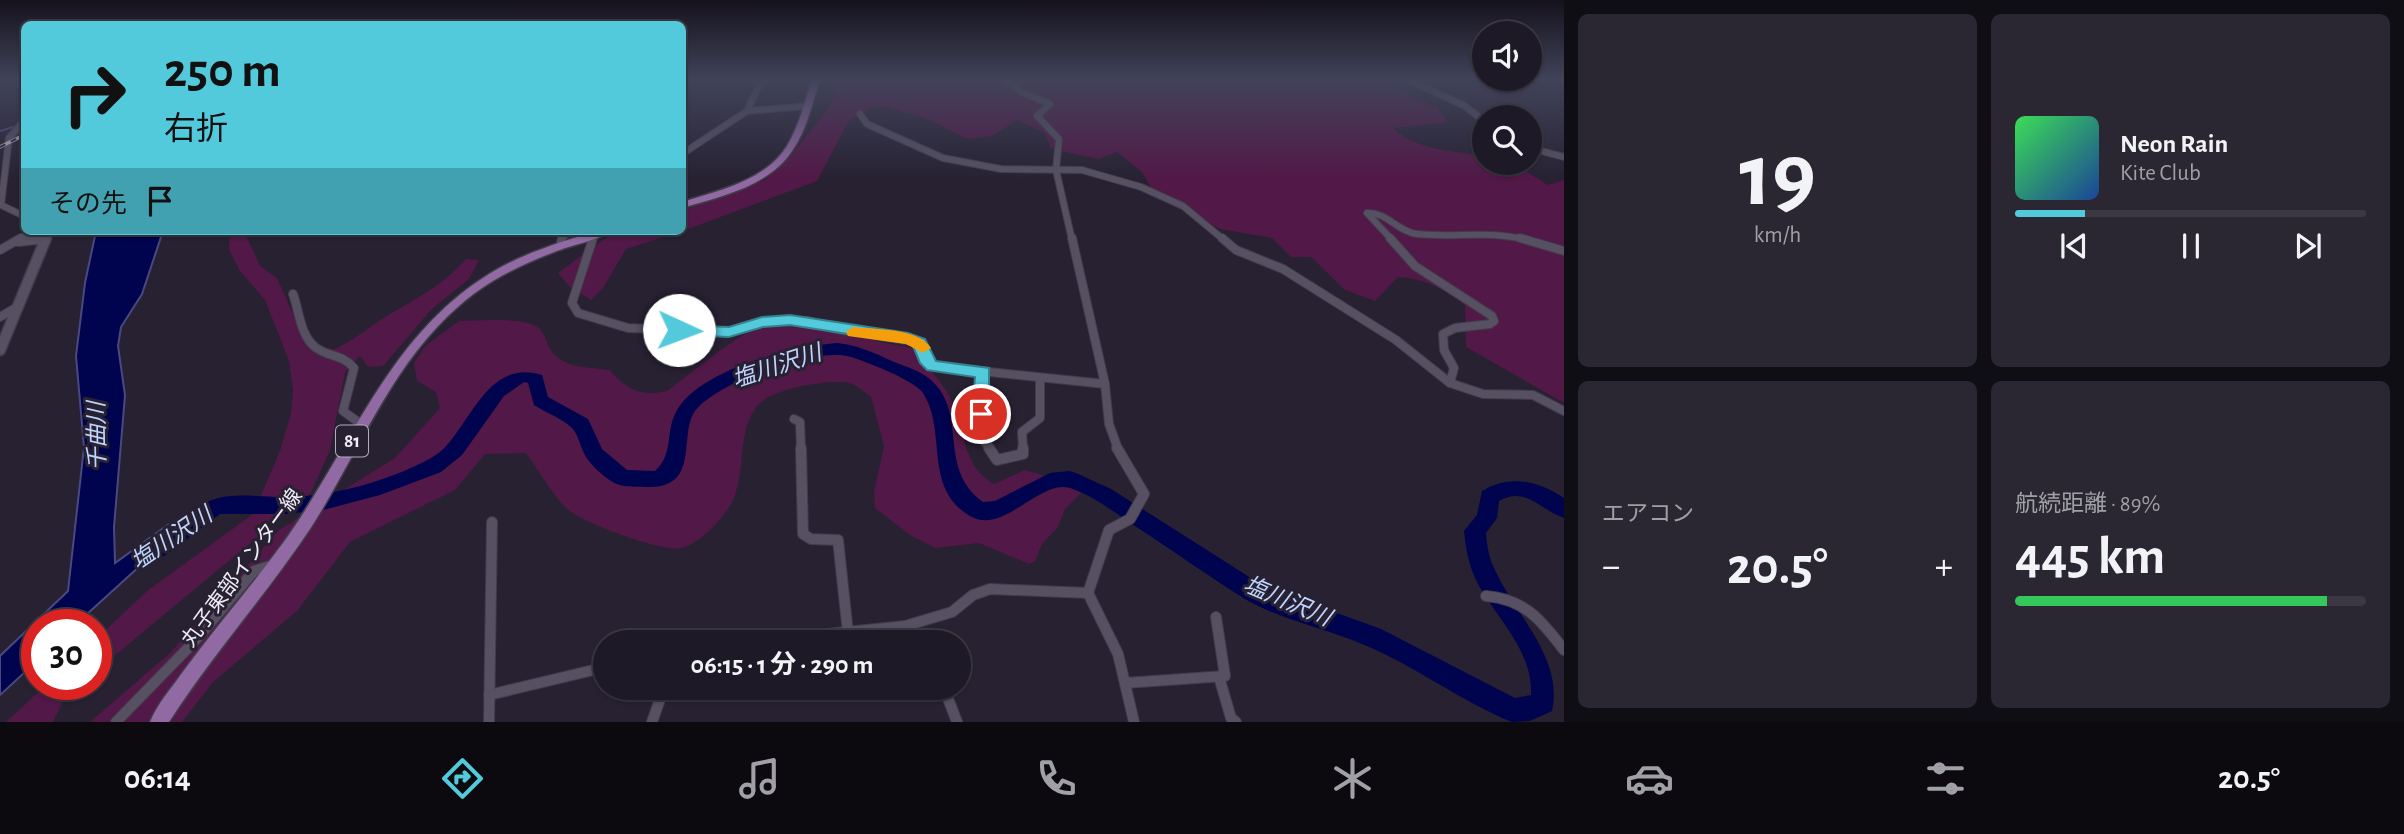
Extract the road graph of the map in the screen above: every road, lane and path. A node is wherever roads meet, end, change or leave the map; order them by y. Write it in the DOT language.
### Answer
graph roads {
  1 [pos="744,113"];
  2 [pos="804,113"];
  3 [pos="1038,113"];
  4 [pos="860,114"];
  5 [pos="21,124"];
  6 [pos="9,138"];
  7 [pos="0,142"];
  8 [pos="686,151"];
  9 [pos="1542,151"];
  10 [pos="1564,157"];
  11 [pos="1056,170"];
  12 [pos="686,204"];
  13 [pos="21,215"];
  14 [pos="28,235"];
  15 [pos="48,235"];
  16 [pos="565,235"];
  17 [pos="594,235"];
  18 [pos="599,235"];
  19 [pos="18,242"];
  20 [pos="560,246"];
  21 [pos="0,250"];
  22 [pos="1564,251"];
  23 [pos="293,294"];
  24 [pos="19,306"];
  25 [pos="0,317"];
  26 [pos="0,350"];
  27 [pos="983,372"];
  28 [pos="1040,378"];
  29 [pos="1450,383"];
  30 [pos="1105,384"];
  31 [pos="1564,411"];
  32 [pos="793,419"];
  33 [pos="361,424"];
  34 [pos="492,522"];
  35 [pos="276,564"];
  36 [pos="1088,593"];
  37 [pos="1486,596"];
  38 [pos="1216,617"];
  39 [pos="905,626"];
  40 [pos="848,630"];
  41 [pos="872,630"];
  42 [pos="908,630"];
  43 [pos="1564,650"];
  44 [pos="593,670"];
  45 [pos="1219,677"];
  46 [pos="1125,682"];
  47 [pos="489,695"];
  48 [pos="660,700"];
  49 [pos="949,700"];
  50 [pos="116,722"];
  51 [pos="159,722"];
  52 [pos="489,722"];
  53 [pos="652,722"];
  54 [pos="957,722"];
  55 [pos="1135,722"];
  56 [pos="1236,722"];
  1 -- 8 [label="street"];
  2 -- 12 [label="main road"];
  3 -- 11 [label="street"];
  4 -- 11 [label="street"];
  5 -- 6 [label="street"];
  6 -- 7 [label="street"];
  6 -- 13 [label="street"];
  9 -- 10 [label="street"];
  11 -- 29 [label="street"];
  11 -- 30 [label="street"];
  14 -- 19 [label="street"];
  15 -- 19 [label="street"];
  15 -- 24 [label="street"];
  16 -- 20 [label="street"];
  17 -- 20 [label="main road, 丸子東部インター線 / 81"];
  18 -- 27 [label="street"];
  19 -- 21 [label="street"];
  20 -- 33 [label="main road, 丸子東部インター線 / 81"];
  22 -- 29 [label="street"];
  23 -- 33 [label="street"];
  24 -- 25 [label="street"];
  24 -- 26 [label="street"];
  27 -- 28 [label="street"];
  27 -- 28 [label="street"];
  28 -- 30 [label="street"];
  29 -- 31 [label="street"];
  30 -- 36 [label="street"];
  32 -- 40 [label="street"];
  33 -- 35 [label="main road, 丸子東部インター線 / 81"];
  34 -- 47 [label="street"];
  35 -- 50 [label="street"];
  35 -- 51 [label="main road, 丸子東部インター線 / 81"];
  36 -- 39 [label="street"];
  36 -- 46 [label="street"];
  37 -- 43 [label="street"];
  38 -- 45 [label="street"];
  39 -- 41 [label="street"];
  39 -- 42 [label="street"];
  44 -- 47 [label="street"];
  45 -- 46 [label="street"];
  45 -- 56 [label="street"];
  46 -- 55 [label="street"];
  47 -- 52 [label="street"];
  48 -- 53 [label="street"];
  49 -- 54 [label="street"];
}
